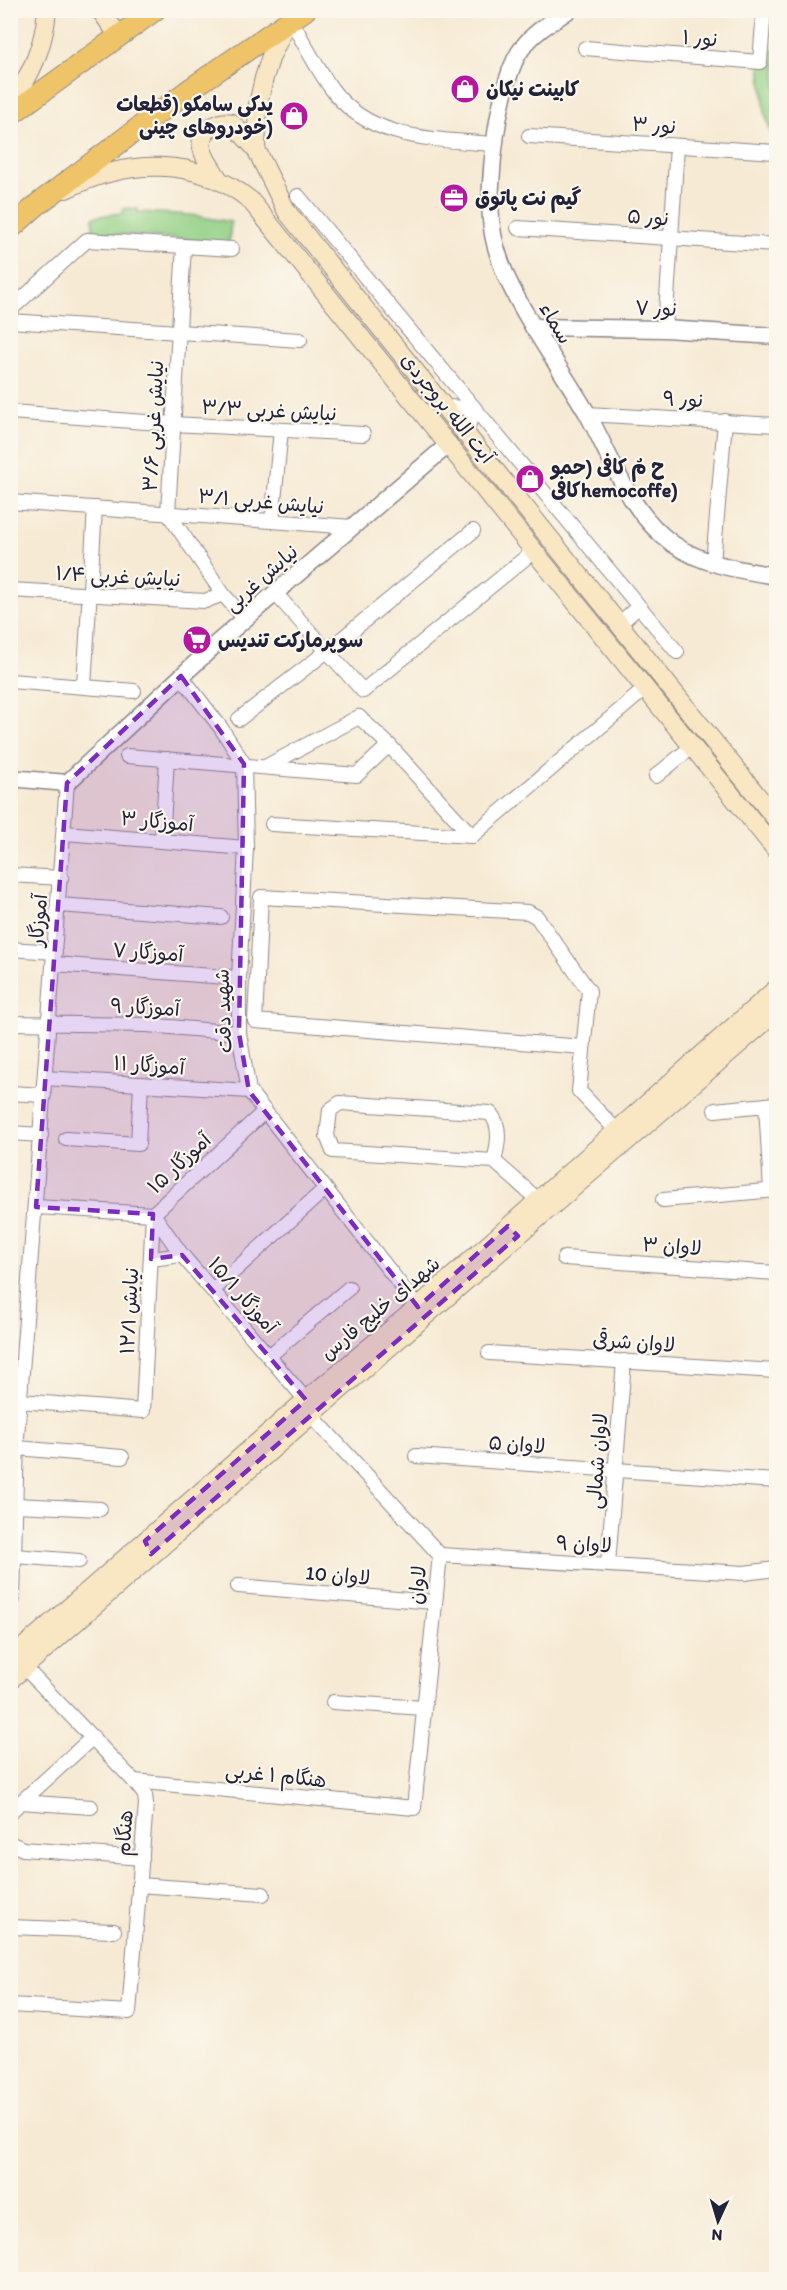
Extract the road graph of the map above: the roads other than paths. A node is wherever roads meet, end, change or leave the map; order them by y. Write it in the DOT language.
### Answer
graph roads {
  1 [pos="47,10"];
  2 [pos="100,10"];
  3 [pos="569,10"];
  4 [pos="764,10"];
  5 [pos="145,13"];
  6 [pos="294,18"];
  7 [pos="119,36"];
  8 [pos="585,48"];
  9 [pos="10,105"];
  10 [pos="10,115"];
  11 [pos="530,136"];
  12 [pos="495,144"];
  13 [pos="677,146"];
  14 [pos="256,149"];
  15 [pos="777,152"];
  16 [pos="218,178"];
  17 [pos="298,196"];
  18 [pos="38,204"];
  19 [pos="518,228"];
  20 [pos="10,229"];
  21 [pos="671,238"];
  22 [pos="777,245"];
  23 [pos="184,246"];
  24 [pos="232,249"];
  25 [pos="348,257"];
  26 [pos="344,282"];
  27 [pos="10,310"];
  28 [pos="10,321"];
  29 [pos="533,327"];
  30 [pos="664,329"];
  31 [pos="178,332"];
  32 [pos="777,336"];
  33 [pos="300,340"];
  34 [pos="444,407"];
  35 [pos="474,408"];
  36 [pos="10,412"];
  37 [pos="587,414"];
  38 [pos="725,421"];
  39 [pos="173,424"];
  40 [pos="777,425"];
  41 [pos="281,430"];
  42 [pos="466,433"];
  43 [pos="363,434"];
  44 [pos="449,444"];
  45 [pos="10,502"];
  46 [pos="94,507"];
  47 [pos="168,513"];
  48 [pos="272,521"];
  49 [pos="352,527"];
  50 [pos="473,531"];
  51 [pos="535,550"];
  52 [pos="713,563"];
  53 [pos="777,576"];
  54 [pos="10,590"];
  55 [pos="275,593"];
  56 [pos="90,594"];
  57 [pos="223,594"];
  58 [pos="638,606"];
  59 [pos="245,619"];
  60 [pos="619,624"];
  61 [pos="326,652"];
  62 [pos="677,652"];
  63 [pos="181,676"];
  64 [pos="10,681"];
  65 [pos="84,686"];
  66 [pos="646,688"];
  67 [pos="134,691"];
  68 [pos="239,719"];
  69 [pos="389,746"];
  70 [pos="693,746"];
  71 [pos="127,756"];
  72 [pos="166,759"];
  73 [pos="244,764"];
  74 [pos="267,766"];
  75 [pos="656,776"];
  76 [pos="10,778"];
  77 [pos="67,783"];
  78 [pos="777,819"];
  79 [pos="272,824"];
  80 [pos="64,833"];
  81 [pos="472,836"];
  82 [pos="162,841"];
  83 [pos="246,848"];
  84 [pos="777,850"];
  85 [pos="10,875"];
  86 [pos="61,878"];
  87 [pos="59,905"];
  88 [pos="221,917"];
  89 [pos="10,949"];
  90 [pos="55,958"];
  91 [pos="239,978"];
  92 [pos="777,988"];
  93 [pos="777,1012"];
  94 [pos="10,1023"];
  95 [pos="50,1023"];
  96 [pos="239,1033"];
  97 [pos="584,1047"];
  98 [pos="45,1078"];
  99 [pos="141,1084"];
  100 [pos="249,1092"];
  101 [pos="10,1093"];
  102 [pos="44,1095"];
  103 [pos="771,1104"];
  104 [pos="715,1110"];
  105 [pos="265,1111"];
  106 [pos="616,1130"];
  107 [pos="10,1133"];
  108 [pos="41,1135"];
  109 [pos="66,1139"];
  110 [pos="494,1161"];
  111 [pos="326,1189"];
  112 [pos="774,1190"];
  113 [pos="538,1200"];
  114 [pos="663,1200"];
  115 [pos="36,1207"];
  116 [pos="153,1214"];
  117 [pos="513,1231"];
  118 [pos="182,1255"];
  119 [pos="564,1258"];
  120 [pos="151,1259"];
  121 [pos="777,1273"];
  122 [pos="349,1288"];
  123 [pos="213,1290"];
  124 [pos="418,1307"];
  125 [pos="489,1353"];
  126 [pos="269,1356"];
  127 [pos="624,1361"];
  128 [pos="777,1371"];
  129 [pos="20,1401"];
  130 [pos="309,1407"];
  131 [pos="14,1421"];
  132 [pos="17,1448"];
  133 [pos="416,1456"];
  134 [pos="122,1457"];
  135 [pos="616,1471"];
  136 [pos="777,1481"];
  137 [pos="13,1488"];
  138 [pos="16,1505"];
  139 [pos="100,1509"];
  140 [pos="13,1541"];
  141 [pos="440,1555"];
  142 [pos="14,1556"];
  143 [pos="79,1561"];
  144 [pos="608,1564"];
  145 [pos="777,1569"];
  146 [pos="238,1586"];
  147 [pos="12,1599"];
  148 [pos="434,1602"];
  149 [pos="18,1663"];
  150 [pos="10,1680"];
  151 [pos="333,1702"];
  152 [pos="424,1708"];
  153 [pos="93,1737"];
  154 [pos="134,1781"];
  155 [pos="21,1802"];
  156 [pos="91,1807"];
  157 [pos="414,1808"];
  158 [pos="10,1812"];
  159 [pos="10,1843"];
  160 [pos="142,1858"];
  161 [pos="140,1885"];
  162 [pos="263,1894"];
  163 [pos="10,1927"];
  164 [pos="114,1931"];
  165 [pos="10,2005"];
  1 -- 9 [label="main road"];
  2 -- 7 [label="main road"];
  3 -- 12 [label="street, سماء"];
  4 -- 8 [label="street, نور ۱"];
  5 -- 7 [label="main road"];
  6 -- 12 [label="street"];
  6 -- 14 [label="main road, آیت الله بروجردی"];
  6 -- 18 [label="main road"];
  7 -- 10 [label="main road"];
  11 -- 13 [label="street, نور ۳"];
  12 -- 29 [label="street, سماء"];
  13 -- 15 [label="street, نور ۳"];
  13 -- 21 [label="street"];
  14 -- 16 [label="main road"];
  14 -- 26 [label="main road, آیت الله بروجردی"];
  16 -- 18 [label="main road, آیت الله بروجردی"];
  16 -- 44 [label="main road, آیت الله بروجردی"];
  17 -- 25 [label="street"];
  18 -- 20 [label="main road"];
  19 -- 21 [label="street, نور ۵"];
  21 -- 22 [label="street, نور ۵"];
  21 -- 30 [label="street"];
  23 -- 24 [label="street"];
  23 -- 27 [label="street"];
  23 -- 31 [label="street, نیایش غربی ۳/۶"];
  25 -- 26 [label="street"];
  25 -- 35 [label="street"];
  26 -- 34 [label="main road, آیت الله بروجردی"];
  28 -- 31 [label="street"];
  29 -- 30 [label="street, نور ۷"];
  29 -- 37 [label="street, سماء"];
  30 -- 32 [label="street, نور ۷"];
  31 -- 33 [label="street"];
  31 -- 39 [label="street, نیایش غربی ۳/۶"];
  34 -- 35 [label="street"];
  34 -- 42 [label="main road, آیت الله بروجردی"];
  35 -- 42 [label="street"];
  35 -- 58 [label="street"];
  36 -- 39 [label="street, نیایش غربی ۳/۳"];
  37 -- 38 [label="street, نور ۹"];
  37 -- 52 [label="street, سماء"];
  38 -- 40 [label="street, نور ۹"];
  38 -- 52 [label="street"];
  39 -- 41 [label="street, نیایش غربی ۳/۳"];
  39 -- 47 [label="street, نیایش غربی ۳/۶"];
  41 -- 43 [label="street, نیایش غربی ۳/۳"];
  41 -- 48 [label="street"];
  42 -- 60 [label="main road, آیت الله بروجردی"];
  44 -- 49 [label="street, نیایش غربی"];
  44 -- 51 [label="main road, آیت الله بروجردی"];
  45 -- 46 [label="street, نیایش غربی ۳/۱"];
  46 -- 47 [label="street, نیایش غربی ۳/۱"];
  46 -- 56 [label="street"];
  47 -- 48 [label="street, نیایش غربی ۳/۱"];
  47 -- 57 [label="street, نیایش غربی ۳/۶"];
  48 -- 49 [label="street, نیایش غربی ۳/۱"];
  49 -- 55 [label="street, نیایش غربی"];
  50 -- 61 [label="street"];
  51 -- 61 [label="street"];
  51 -- 66 [label="main road, آیت الله بروجردی"];
  52 -- 53 [label="street, سماء"];
  54 -- 56 [label="street, نیایش غربی ۱/۴"];
  55 -- 59 [label="street, نیایش غربی"];
  55 -- 61 [label="street"];
  56 -- 57 [label="street, نیایش غربی ۱/۴"];
  56 -- 65 [label="street"];
  57 -- 59 [label="street, نیایش غربی ۳/۶"];
  58 -- 60 [label="street"];
  58 -- 62 [label="street"];
  59 -- 63 [label="street, نیایش غربی"];
  60 -- 78 [label="main road, آیت الله بروجردی"];
  61 -- 68 [label="street"];
  63 -- 73 [label="street"];
  63 -- 77 [label="street, نیایش غربی"];
  64 -- 65 [label="street"];
  65 -- 67 [label="street"];
  66 -- 70 [label="main road, آیت الله بروجردی"];
  66 -- 81 [label="street"];
  69 -- 74 [label="street"];
  69 -- 74 [label="street"];
  69 -- 81 [label="street"];
  70 -- 75 [label="street"];
  70 -- 84 [label="main road, آیت الله بروجردی"];
  71 -- 72 [label="street"];
  72 -- 73 [label="street"];
  72 -- 82 [label="street"];
  73 -- 74 [label="street"];
  73 -- 83 [label="street, شهید دقت"];
  76 -- 77 [label="street"];
  77 -- 80 [label="street, آموزگار"];
  79 -- 81 [label="street"];
  80 -- 82 [label="street, آموزگار ۳"];
  80 -- 86 [label="street, آموزگار"];
  82 -- 83 [label="street, آموزگار ۳"];
  83 -- 91 [label="street, شهید دقت"];
  85 -- 86 [label="street"];
  86 -- 87 [label="street, آموزگار"];
  87 -- 88 [label="street"];
  87 -- 90 [label="street, آموزگار"];
  89 -- 90 [label="street, آموزگار ۷"];
  90 -- 91 [label="street, آموزگار ۷"];
  90 -- 95 [label="street, آموزگار"];
  91 -- 96 [label="street, شهید دقت"];
  92 -- 106 [label="main road, شهدای خلیج فارس"];
  93 -- 117 [label="main road, شهدای خلیج فارس"];
  94 -- 95 [label="street, آموزگار ۹"];
  95 -- 96 [label="street, آموزگار ۹"];
  95 -- 98 [label="street, آموزگار"];
  96 -- 100 [label="street, شهید دقت"];
  97 -- 97 [label="street"];
  97 -- 106 [label="street"];
  98 -- 99 [label="street, آموزگار ۱۱"];
  98 -- 102 [label="street, آموزگار"];
  99 -- 100 [label="street, آموزگار ۱۱"];
  99 -- 109 [label="street"];
  100 -- 105 [label="street"];
  101 -- 102 [label="street"];
  102 -- 108 [label="street, آموزگار"];
  103 -- 104 [label="street"];
  103 -- 112 [label="street"];
  105 -- 111 [label="street"];
  105 -- 116 [label="street, آموزگار ۱۵"];
  106 -- 113 [label="main road, شهدای خلیج فارس"];
  107 -- 108 [label="street"];
  108 -- 115 [label="street, آموزگار"];
  110 -- 110 [label="street"];
  110 -- 113 [label="street"];
  111 -- 123 [label="street"];
  111 -- 124 [label="street"];
  112 -- 114 [label="street"];
  113 -- 117 [label="main road, شهدای خلیج فارس"];
  115 -- 116 [label="street, آموزگار ۱۵"];
  115 -- 129 [label="street, آموزگار"];
  116 -- 118 [label="street, آموزگار ۱۵/۱"];
  116 -- 120 [label="street, نیایش ۱۲/۱"];
  117 -- 124 [label="main road, شهدای خلیج فارس"];
  117 -- 130 [label="main road, شهدای خلیج فارس"];
  118 -- 120 [label="street"];
  118 -- 123 [label="street, آموزگار ۱۵/۱"];
  119 -- 121 [label="street, لاوان ۳"];
  120 -- 129 [label="street, نیایش ۱۲/۱"];
  122 -- 126 [label="street"];
  123 -- 126 [label="street, آموزگار ۱۵/۱"];
  124 -- 130 [label="main road, شهدای خلیج فارس"];
  125 -- 127 [label="street, لاوان شرقی"];
  126 -- 130 [label="street, آموزگار ۱۵/۱"];
  127 -- 128 [label="street, لاوان شرقی"];
  127 -- 135 [label="street, لاوان شمالی"];
  129 -- 131 [label="street, آموزگار"];
  130 -- 141 [label="street, لاوان"];
  130 -- 149 [label="main road, شهدای خلیج فارس"];
  131 -- 132 [label="street, آموزگار"];
  132 -- 134 [label="street"];
  132 -- 137 [label="street, آموزگار"];
  133 -- 135 [label="street, لاوان ۵"];
  135 -- 136 [label="street, لاوان ۵"];
  135 -- 144 [label="street, لاوان شمالی"];
  137 -- 138 [label="street, آموزگار"];
  138 -- 139 [label="street"];
  138 -- 140 [label="street, آموزگار"];
  140 -- 142 [label="street, آموزگار"];
  141 -- 144 [label="street, لاوان ۹"];
  141 -- 148 [label="street, لاوان"];
  142 -- 143 [label="street"];
  142 -- 147 [label="street, آموزگار"];
  144 -- 145 [label="street, لاوان ۹"];
  146 -- 148 [label="street, لاوان 10"];
  148 -- 152 [label="street, لاوان"];
  149 -- 150 [label="main road, شهدای خلیج فارس"];
  149 -- 153 [label="street, هنگام"];
  151 -- 152 [label="street"];
  152 -- 157 [label="street, لاوان"];
  153 -- 154 [label="street, هنگام"];
  153 -- 155 [label="street"];
  154 -- 157 [label="street, هنگام ۱ غربی"];
  154 -- 160 [label="street, هنگام"];
  155 -- 156 [label="street"];
  155 -- 158 [label="street"];
  159 -- 160 [label="street"];
  160 -- 161 [label="street, هنگام"];
  161 -- 162 [label="street"];
  161 -- 165 [label="street, هنگام"];
  163 -- 164 [label="street"];
}
